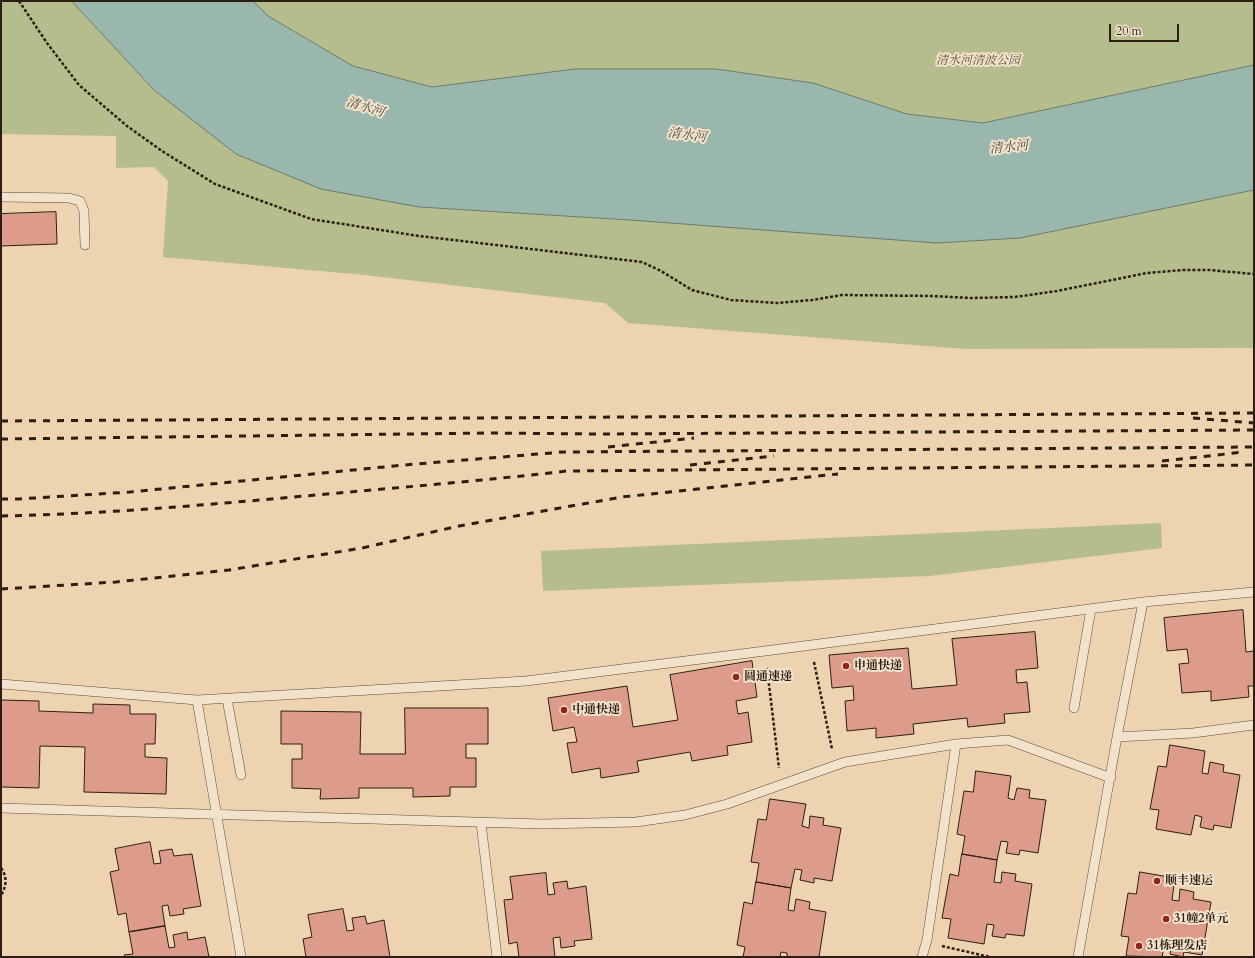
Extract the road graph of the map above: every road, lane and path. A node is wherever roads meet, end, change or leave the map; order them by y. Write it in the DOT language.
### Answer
graph roads {
  1 [pos="19,1"];
  2 [pos="1,197"];
  3 [pos="86,245"];
  4 [pos="1254,274"];
  5 [pos="1254,592"];
  6 [pos="1143,602"];
  7 [pos="1091,608"];
  8 [pos="810,646"];
  9 [pos="765,651"];
  10 [pos="1,684"];
  11 [pos="227,699"];
  12 [pos="197,700"];
  13 [pos="1074,708"];
  14 [pos="1254,725"];
  15 [pos="1117,737"];
  16 [pos="956,744"];
  17 [pos="836,765"];
  18 [pos="241,775"];
  19 [pos="1110,778"];
  20 [pos="781,785"];
  21 [pos="1,808"];
  22 [pos="216,815"];
  23 [pos="481,823"];
  24 [pos="1,868"];
  25 [pos="1,895"];
  26 [pos="926,942"];
  27 [pos="241,957"];
  28 [pos="497,957"];
  29 [pos="922,957"];
  30 [pos="990,957"];
  31 [pos="1078,957"];
  1 -- 4 [label="path"];
  2 -- 3 [label="lane"];
  5 -- 6 [label="lane"];
  6 -- 7 [label="lane"];
  6 -- 15 [label="lane"];
  7 -- 8 [label="lane"];
  7 -- 13 [label="lane"];
  8 -- 9 [label="lane"];
  8 -- 17 [label="path"];
  9 -- 11 [label="lane"];
  9 -- 20 [label="path"];
  10 -- 12 [label="lane"];
  11 -- 12 [label="lane"];
  11 -- 18 [label="lane"];
  12 -- 22 [label="lane"];
  14 -- 15 [label="lane"];
  15 -- 19 [label="lane"];
  16 -- 17 [label="lane"];
  16 -- 19 [label="lane"];
  16 -- 26 [label="lane"];
  17 -- 20 [label="lane"];
  19 -- 31 [label="lane"];
  20 -- 23 [label="lane"];
  21 -- 22 [label="lane"];
  22 -- 23 [label="lane"];
  22 -- 27 [label="lane"];
  23 -- 28 [label="lane"];
  24 -- 25 [label="path"];
  26 -- 29 [label="lane"];
  26 -- 30 [label="path"];
}
